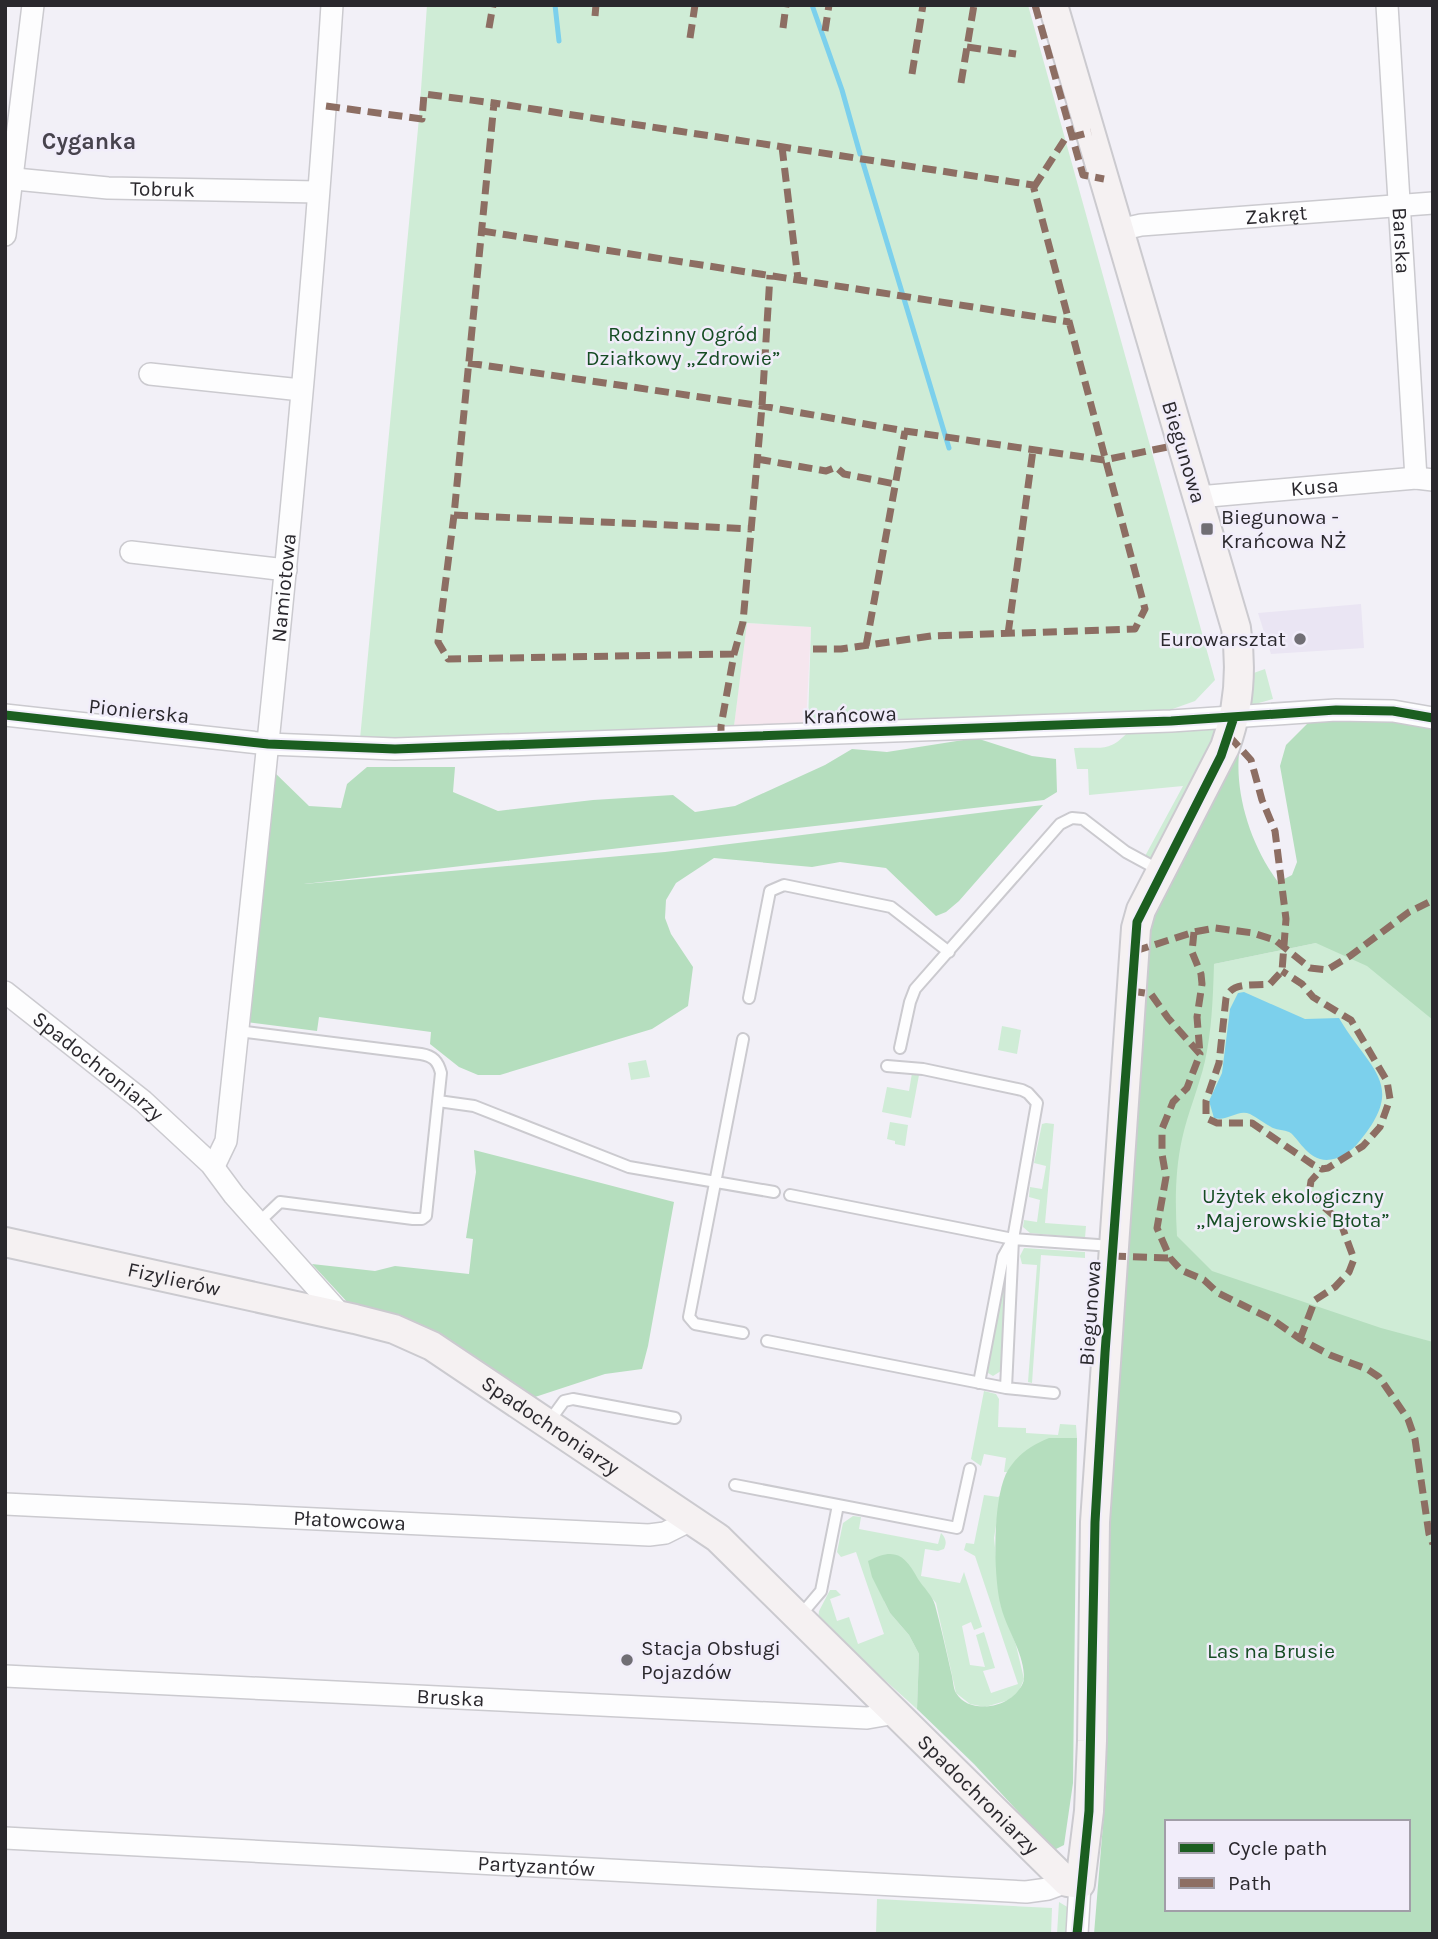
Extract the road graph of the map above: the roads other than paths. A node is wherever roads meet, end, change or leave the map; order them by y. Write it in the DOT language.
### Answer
graph roads {
  1 [pos="33,5"];
  2 [pos="332,5"];
  3 [pos="1054,5"];
  4 [pos="1387,5"];
  5 [pos="8,178"];
  6 [pos="318,192"];
  7 [pos="1433,203"];
  8 [pos="1398,205"];
  9 [pos="1119,230"];
  10 [pos="5,235"];
  11 [pos="150,374"];
  12 [pos="301,390"];
  13 [pos="1424,479"];
  14 [pos="1198,497"];
  15 [pos="131,552"];
  16 [pos="286,570"];
  17 [pos="5,715"];
  18 [pos="1234,717"];
  19 [pos="1433,718"];
  20 [pos="268,744"];
  21 [pos="1161,871"];
  22 [pos="948,952"];
  23 [pos="5,992"];
  24 [pos="749,998"];
  25 [pos="237,1031"];
  26 [pos="743,1039"];
  27 [pos="900,1048"];
  28 [pos="887,1066"];
  29 [pos="438,1101"];
  30 [pos="214,1166"];
  31 [pos="716,1183"];
  32 [pos="774,1192"];
  33 [pos="790,1195"];
  34 [pos="259,1222"];
  35 [pos="1013,1239"];
  36 [pos="5,1242"];
  37 [pos="1112,1246"];
  38 [pos="342,1316"];
  39 [pos="743,1333"];
  40 [pos="767,1340"];
  41 [pos="979,1383"];
  42 [pos="1006,1388"];
  43 [pos="1054,1393"];
  44 [pos="675,1418"];
  45 [pos="548,1423"];
  46 [pos="970,1469"];
  47 [pos="735,1485"];
  48 [pos="5,1504"];
  49 [pos="838,1505"];
  50 [pos="691,1520"];
  51 [pos="799,1617"];
  52 [pos="5,1676"];
  53 [pos="896,1713"];
  54 [pos="5,1838"];
  55 [pos="1073,1883"];
  56 [pos="1077,1934"];
  1 -- 5 [label="street"];
  2 -- 6 [label="street, Namiotowa"];
  3 -- 9 [label="street, Biegunowa"];
  4 -- 8 [label="street, Barska"];
  5 -- 6 [label="street, Tobruk"];
  5 -- 10 [label="street"];
  6 -- 12 [label="street, Namiotowa"];
  7 -- 8 [label="street, Zakręt"];
  8 -- 9 [label="street, Zakręt"];
  8 -- 13 [label="street, Barska"];
  9 -- 14 [label="street, Biegunowa"];
  11 -- 12 [label="street"];
  12 -- 16 [label="street, Namiotowa"];
  13 -- 14 [label="street, Kusa"];
  14 -- 18 [label="street, Biegunowa"];
  15 -- 16 [label="street"];
  16 -- 20 [label="street, Namiotowa"];
  17 -- 20 [label="street, Pionierska"];
  18 -- 19 [label="street, Krańcowa"];
  18 -- 20 [label="street, Krańcowa"];
  18 -- 21 [label="street, Biegunowa"];
  20 -- 25 [label="street, Namiotowa"];
  21 -- 22 [label="lane"];
  21 -- 37 [label="street, Biegunowa"];
  22 -- 24 [label="lane"];
  22 -- 27 [label="lane"];
  23 -- 30 [label="street, Spadochroniarzy"];
  25 -- 29 [label="lane"];
  25 -- 30 [label="street, Namiotowa"];
  26 -- 31 [label="lane"];
  28 -- 35 [label="lane"];
  29 -- 31 [label="lane"];
  29 -- 34 [label="lane"];
  30 -- 34 [label="street, Spadochroniarzy"];
  31 -- 32 [label="lane"];
  31 -- 39 [label="lane"];
  33 -- 35 [label="lane"];
  34 -- 38 [label="street, Spadochroniarzy"];
  35 -- 37 [label="lane"];
  35 -- 41 [label="lane"];
  35 -- 42 [label="lane"];
  36 -- 38 [label="street, Fizylierów"];
  37 -- 55 [label="street, Biegunowa"];
  38 -- 45 [label="street, Spadochroniarzy"];
  40 -- 41 [label="lane"];
  41 -- 42 [label="lane"];
  42 -- 43 [label="lane"];
  44 -- 45 [label="lane"];
  45 -- 50 [label="street, Spadochroniarzy"];
  46 -- 49 [label="lane"];
  47 -- 49 [label="lane"];
  48 -- 50 [label="street, Płatowcowa"];
  49 -- 51 [label="lane"];
  50 -- 51 [label="street, Spadochroniarzy"];
  51 -- 53 [label="street, Spadochroniarzy"];
  52 -- 53 [label="street, Bruska"];
  53 -- 55 [label="street, Spadochroniarzy"];
  54 -- 55 [label="street, Partyzantów"];
  55 -- 56 [label="street, Biegunowa"];
}
